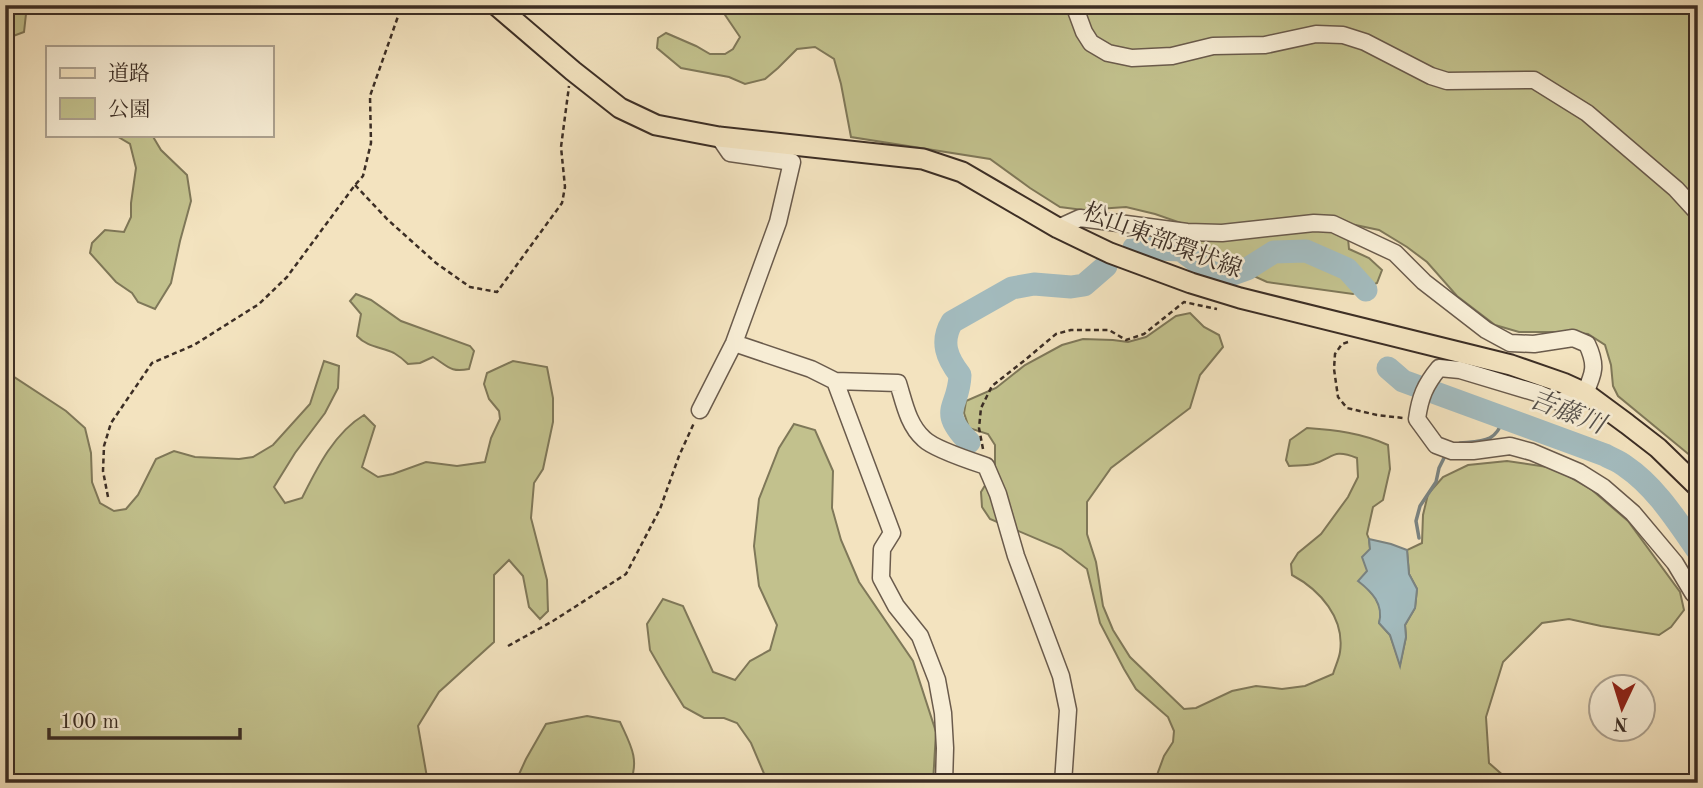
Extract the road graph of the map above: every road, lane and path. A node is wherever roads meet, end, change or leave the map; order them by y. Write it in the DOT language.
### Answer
graph roads {
  1 [pos="402,5"];
  2 [pos="496,5"];
  3 [pos="1074,5"];
  4 [pos="573,71"];
  5 [pos="719,137"];
  6 [pos="355,185"];
  7 [pos="1698,213"];
  8 [pos="1058,228"];
  9 [pos="1223,310"];
  10 [pos="734,343"];
  11 [pos="1342,344"];
  12 [pos="835,381"];
  13 [pos="1585,393"];
  14 [pos="700,410"];
  15 [pos="1417,419"];
  16 [pos="986,466"];
  17 [pos="1698,486"];
  18 [pos="108,497"];
  19 [pos="1698,598"];
  20 [pos="508,646"];
  21 [pos="944,783"];
  22 [pos="1063,783"];
  1 -- 6 [label="path"];
  2 -- 4 [label="main road, 松山東部環状線"];
  3 -- 7 [label="street"];
  4 -- 5 [label="main road, 松山東部環状線"];
  4 -- 6 [label="path"];
  5 -- 8 [label="main road, 松山東部環状線"];
  5 -- 10 [label="street"];
  6 -- 18 [label="path"];
  8 -- 13 [label="main road, 松山東部環状線"];
  8 -- 13 [label="street"];
  9 -- 16 [label="path"];
  10 -- 12 [label="street"];
  10 -- 14 [label="street"];
  11 -- 15 [label="path"];
  12 -- 16 [label="street"];
  12 -- 21 [label="street"];
  13 -- 15 [label="street"];
  13 -- 17 [label="main road, 松山東部環状線"];
  14 -- 20 [label="path"];
  15 -- 19 [label="street"];
  16 -- 22 [label="street"];
}
